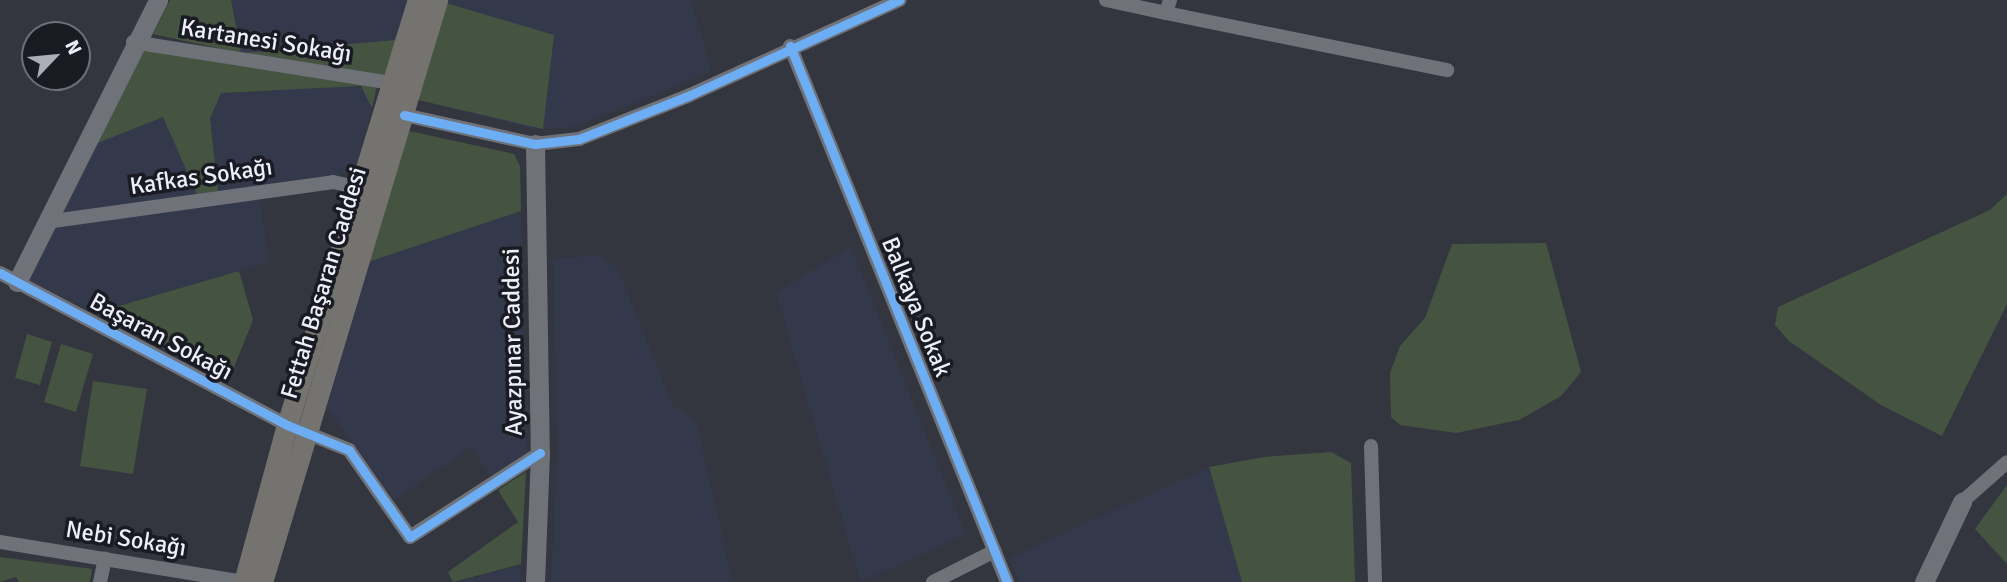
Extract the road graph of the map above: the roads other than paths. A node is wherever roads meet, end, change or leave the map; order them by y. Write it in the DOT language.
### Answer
graph roads {
  1 [pos="158,0"];
  2 [pos="418,0"];
  3 [pos="437,0"];
  4 [pos="899,0"];
  5 [pos="1106,0"];
  6 [pos="1168,6"];
  7 [pos="133,42"];
  8 [pos="790,46"];
  9 [pos="1447,70"];
  10 [pos="391,83"];
  11 [pos="404,115"];
  12 [pos="535,144"];
  13 [pos="362,188"];
  14 [pos="46,222"];
  15 [pos="8,278"];
  16 [pos="296,428"];
  17 [pos="1371,446"];
  18 [pos="540,453"];
  19 [pos="2007,462"];
  20 [pos="1962,502"];
  21 [pos="0,542"];
  22 [pos="995,551"];
  23 [pos="105,559"];
  24 [pos="100,582"];
  25 [pos="244,582"];
  26 [pos="262,582"];
  27 [pos="535,582"];
  28 [pos="933,582"];
  29 [pos="1007,582"];
  30 [pos="1376,582"];
  31 [pos="1924,582"];
  1 -- 7 [label="street"];
  2 -- 10 [label="main road, Fettah Başaran Caddesi"];
  3 -- 11 [label="main road, Fettah Başaran Caddesi"];
  4 -- 8 [label="street"];
  5 -- 6 [label="street"];
  6 -- 9 [label="street"];
  7 -- 10 [label="street, Kartanesi Sokağı"];
  7 -- 14 [label="street"];
  8 -- 12 [label="street"];
  8 -- 22 [label="street, Balkaya Sokak"];
  10 -- 13 [label="main road, Fettah Başaran Caddesi"];
  11 -- 12 [label="street"];
  11 -- 16 [label="main road, Fettah Başaran Caddesi"];
  12 -- 18 [label="street, Ayazpınar Caddesi"];
  13 -- 14 [label="street, Kafkas Sokağı"];
  13 -- 16 [label="main road, Fettah Başaran Caddesi"];
  14 -- 15 [label="street"];
  15 -- 16 [label="street, Başaran Sokağı"];
  16 -- 18 [label="street, Başaran Sokağı"];
  16 -- 25 [label="main road, Fettah Başaran Caddesi"];
  16 -- 26 [label="main road, Fettah Başaran Caddesi"];
  17 -- 30 [label="street"];
  18 -- 27 [label="street, Ayazpınar Caddesi"];
  19 -- 20 [label="street"];
  20 -- 31 [label="street"];
  21 -- 23 [label="street, Nebi Sokağı"];
  22 -- 28 [label="street"];
  22 -- 29 [label="street, Balkaya Sokak"];
  23 -- 24 [label="street"];
  23 -- 25 [label="street, Nebi Sokağı"];
}
